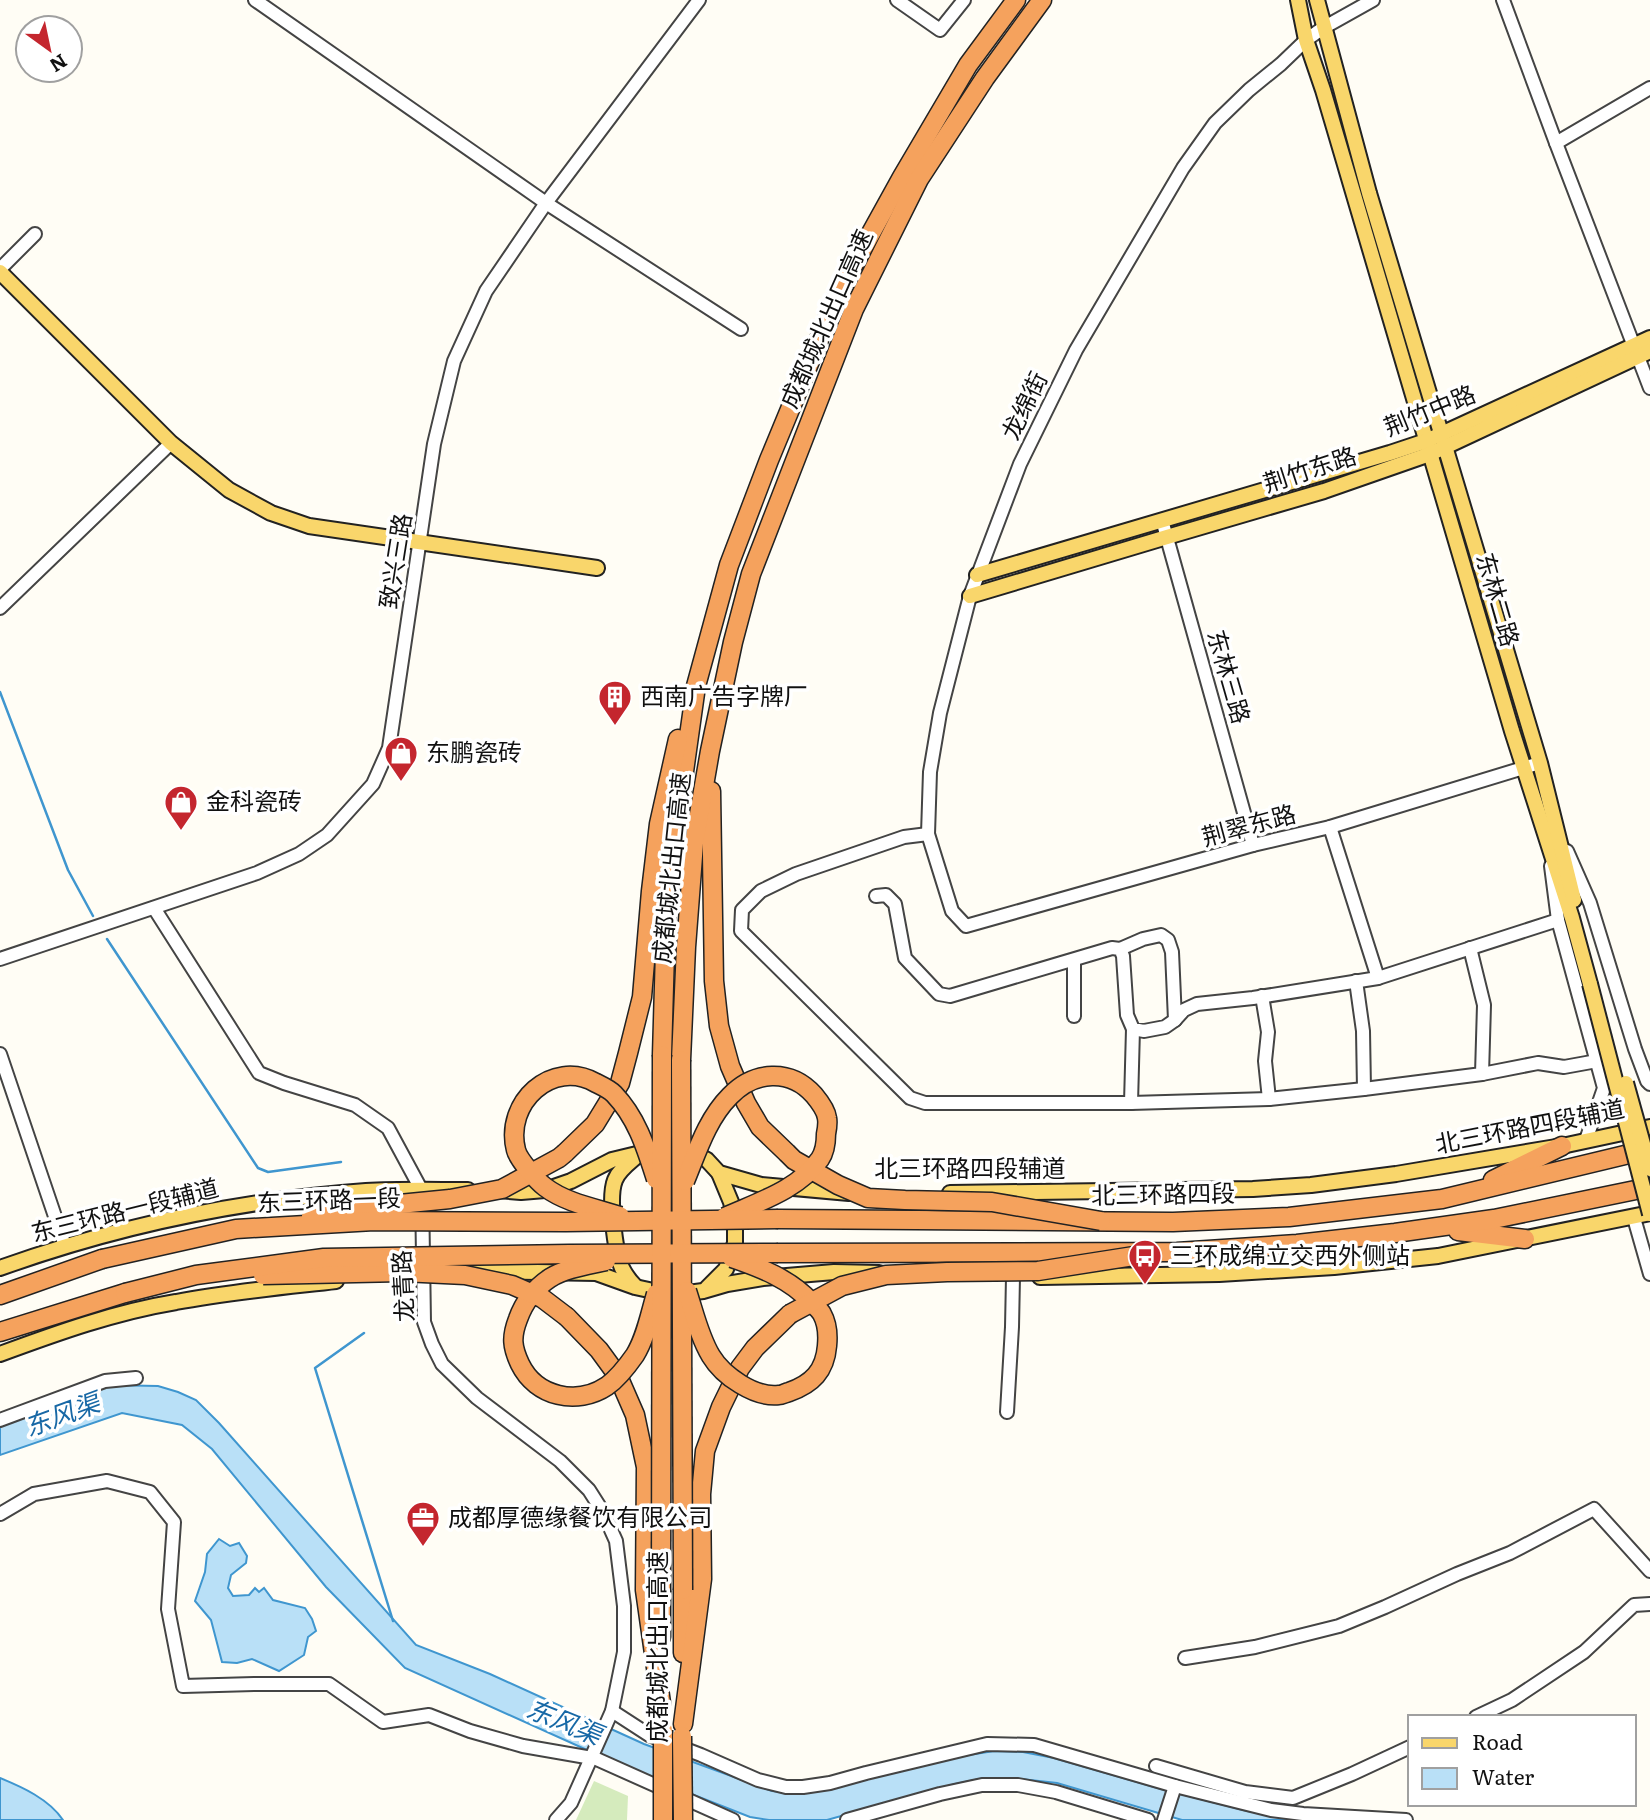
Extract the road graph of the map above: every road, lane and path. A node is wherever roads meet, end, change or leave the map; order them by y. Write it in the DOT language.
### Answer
graph roads {
  1 [pos="699,0"];
  2 [pos="897,0"];
  3 [pos="964,0"];
  4 [pos="1016,0"];
  5 [pos="1042,0"];
  6 [pos="1298,0"];
  7 [pos="1317,0"];
  8 [pos="1373,0"];
  9 [pos="1503,0"];
  10 [pos="261,2"];
  11 [pos="1323,28"];
  12 [pos="1306,40"];
  13 [pos="1650,88"];
  14 [pos="1556,143"];
  15 [pos="546,203"];
  16 [pos="35,234"];
  17 [pos="0,270"];
  18 [pos="741,329"];
  19 [pos="1650,338"];
  20 [pos="1641,351"];
  21 [pos="1650,388"];
  22 [pos="1443,440"];
  23 [pos="171,443"];
  24 [pos="1428,447"];
  25 [pos="1162,520"];
  26 [pos="1167,537"];
  27 [pos="420,543"];
  28 [pos="597,568"];
  29 [pos="977,575"];
  30 [pos="970,596"];
  31 [pos="0,608"];
  32 [pos="696,686"];
  33 [pos="710,751"];
  34 [pos="1540,763"];
  35 [pos="1523,768"];
  36 [pos="1330,827"];
  37 [pos="928,834"];
  38 [pos="1554,840"];
  39 [pos="1254,845"];
  40 [pos="876,896"];
  41 [pos="154,908"];
  42 [pos="1558,920"];
  43 [pos="966,926"];
  44 [pos="1120,948"];
  45 [pos="1470,948"];
  46 [pos="0,959"];
  47 [pos="1074,960"];
  48 [pos="1378,978"];
  49 [pos="1356,981"];
  50 [pos="1593,983"];
  51 [pos="1262,996"];
  52 [pos="1074,1016"];
  53 [pos="1175,1020"];
  54 [pos="1133,1029"];
  55 [pos="0,1054"];
  56 [pos="1597,1061"];
  57 [pos="1482,1074"];
  58 [pos="1648,1082"];
  59 [pos="1604,1088"];
  60 [pos="1364,1089"];
  61 [pos="1269,1099"];
  62 [pos="1131,1103"];
  63 [pos="1650,1126"];
  64 [pos="1586,1140"];
  65 [pos="1562,1146"];
  66 [pos="1650,1149"];
  67 [pos="674,1152"];
  68 [pos="641,1153"];
  69 [pos="1650,1169"];
  70 [pos="719,1173"];
  71 [pos="1650,1187"];
  72 [pos="422,1191"];
  73 [pos="681,1191"];
  74 [pos="1466,1194"];
  75 [pos="662,1197"];
  76 [pos="1650,1214"];
  77 [pos="1634,1217"];
  78 [pos="718,1219"];
  79 [pos="670,1220"];
  80 [pos="636,1221"];
  81 [pos="1101,1221"];
  82 [pos="236,1229"];
  83 [pos="1395,1233"];
  84 [pos="1525,1239"];
  85 [pos="65,1246"];
  86 [pos="721,1253"];
  87 [pos="1153,1253"];
  88 [pos="638,1254"];
  89 [pos="0,1268"];
  90 [pos="423,1271"];
  91 [pos="662,1274"];
  92 [pos="681,1274"];
  93 [pos="1650,1274"];
  94 [pos="196,1275"];
  95 [pos="1013,1278"];
  96 [pos="635,1287"];
  97 [pos="703,1291"];
  98 [pos="0,1295"];
  99 [pos="0,1332"];
  100 [pos="0,1354"];
  101 [pos="136,1378"];
  102 [pos="1006,1412"];
  103 [pos="0,1420"];
  104 [pos="0,1514"];
  105 [pos="1650,1571"];
  106 [pos="1650,1604"];
  107 [pos="1185,1658"];
  108 [pos="661,1703"];
  109 [pos="612,1711"];
  110 [pos="1480,1715"];
  111 [pos="682,1730"];
  112 [pos="1408,1748"];
  113 [pos="592,1758"];
  114 [pos="1156,1766"];
  115 [pos="1175,1786"];
  116 [pos="556,1820"];
  117 [pos="663,1820"];
  118 [pos="683,1820"];
  119 [pos="733,1820"];
  120 [pos="847,1820"];
  121 [pos="1147,1820"];
  122 [pos="1164,1820"];
  123 [pos="1406,1820"];
  1 -- 15 [label="street, 致兴三路"];
  2 -- 3 [label="street"];
  4 -- 32 [label="highway, 成都城北出口高速"];
  5 -- 33 [label="highway, 成都城北出口高速"];
  6 -- 12 [label="main road, 东林二路"];
  7 -- 11 [label="main road, 东林二路"];
  8 -- 11 [label="street, 龙绵街"];
  9 -- 14 [label="street"];
  10 -- 15 [label="street"];
  11 -- 12 [label="street, 龙绵街"];
  11 -- 22 [label="main road, 东林二路"];
  12 -- 24 [label="main road, 东林二路"];
  12 -- 29 [label="street, 龙绵街"];
  13 -- 14 [label="street"];
  14 -- 20 [label="street"];
  15 -- 18 [label="street"];
  15 -- 27 [label="street, 致兴三路"];
  16 -- 17 [label="street"];
  17 -- 23 [label="main road"];
  19 -- 20 [label="main road"];
  20 -- 21 [label="street"];
  20 -- 22 [label="main road, 荆竹东路"];
  22 -- 24 [label="main road, 荆竹东路"];
  22 -- 34 [label="main road, 东林二路"];
  23 -- 27 [label="main road"];
  23 -- 31 [label="street"];
  24 -- 25 [label="main road, 荆竹中路"];
  24 -- 26 [label="main road, 荆竹东路"];
  24 -- 35 [label="main road, 东林二路"];
  25 -- 26 [label="street, 东林三路"];
  25 -- 29 [label="main road, 荆竹中路"];
  26 -- 30 [label="main road, 荆竹东路"];
  26 -- 39 [label="street, 东林三路"];
  27 -- 28 [label="main road"];
  27 -- 41 [label="street, 致兴三路"];
  29 -- 30 [label="street, 龙绵街"];
  30 -- 37 [label="street, 龙绵街"];
  32 -- 75 [label="highway, 成都城北出口高速, bridge"];
  32 -- 82 [label="highway, bridge"];
  33 -- 73 [label="highway, 成都城北出口高速, bridge"];
  33 -- 81 [label="highway, bridge"];
  34 -- 35 [label="street, 荆翠东路"];
  34 -- 38 [label="main road, 东林二路"];
  35 -- 36 [label="street, 荆翠东路"];
  35 -- 38 [label="main road, 东林二路"];
  36 -- 39 [label="street, 荆翠东路"];
  36 -- 48 [label="street"];
  37 -- 43 [label="street, 龙绵街"];
  37 -- 62 [label="street"];
  38 -- 42 [label="street"];
  38 -- 50 [label="main road, 东林二路"];
  38 -- 58 [label="street"];
  39 -- 43 [label="street, 荆翠东路"];
  40 -- 47 [label="street"];
  41 -- 46 [label="street, 致兴三路"];
  41 -- 72 [label="street, 龙青路"];
  42 -- 45 [label="street"];
  42 -- 56 [label="street"];
  44 -- 47 [label="street"];
  44 -- 53 [label="street"];
  44 -- 54 [label="street"];
  45 -- 48 [label="street"];
  45 -- 57 [label="street"];
  47 -- 52 [label="street"];
  48 -- 49 [label="street"];
  49 -- 51 [label="street"];
  49 -- 60 [label="street"];
  50 -- 69 [label="main road, 东林二路, bridge"];
  50 -- 76 [label="main road, 东林二路, bridge"];
  51 -- 53 [label="street"];
  51 -- 61 [label="street"];
  53 -- 54 [label="street"];
  54 -- 62 [label="street"];
  55 -- 85 [label="street"];
  56 -- 57 [label="street"];
  56 -- 59 [label="street"];
  57 -- 60 [label="street"];
  58 -- 59 [label="street"];
  59 -- 64 [label="street"];
  60 -- 61 [label="street"];
  61 -- 62 [label="street"];
  63 -- 64 [label="main road, 北三环路四段辅道"];
  64 -- 65 [label="main road, 北三环路四段辅道"];
  65 -- 70 [label="main road, 北三环路四段辅道"];
  65 -- 74 [label="highway"];
  66 -- 74 [label="highway, 北三环路四段"];
  67 -- 68 [label="main road, 东三环路一段辅道"];
  67 -- 70 [label="main road, 北三环路四段辅道"];
  68 -- 72 [label="main road, 东三环路一段辅道"];
  68 -- 96 [label="main road"];
  70 -- 97 [label="main road"];
  71 -- 83 [label="highway"];
  72 -- 85 [label="main road, 东三环路一段辅道"];
  72 -- 90 [label="street, 龙青路"];
  73 -- 78 [label="highway, bridge"];
  73 -- 92 [label="highway, 成都城北出口高速, bridge"];
  74 -- 81 [label="highway, 北三环路四段"];
  75 -- 80 [label="highway, bridge"];
  75 -- 91 [label="highway, 成都城北出口高速, bridge"];
  76 -- 77 [label="main road"];
  77 -- 84 [label="main road"];
  77 -- 93 [label="street"];
  78 -- 79 [label="highway, 北三环路四段, bridge"];
  78 -- 81 [label="highway, 北三环路四段, bridge"];
  79 -- 80 [label="highway, 东三环路一段, bridge"];
  80 -- 82 [label="highway, 东三环路一段, bridge"];
  82 -- 98 [label="highway, 东三环路一段, bridge"];
  83 -- 84 [label="highway"];
  83 -- 87 [label="highway"];
  84 -- 95 [label="main road"];
  85 -- 89 [label="main road, 东三环路一段辅道"];
  86 -- 87 [label="highway, bridge"];
  86 -- 88 [label="highway, bridge"];
  86 -- 92 [label="highway, bridge"];
  87 -- 111 [label="highway, bridge"];
  88 -- 91 [label="highway, bridge"];
  88 -- 94 [label="highway, bridge"];
  90 -- 96 [label="main road"];
  90 -- 100 [label="main road"];
  90 -- 109 [label="street, 龙青路"];
  91 -- 108 [label="highway, 成都城北出口高速, bridge"];
  92 -- 111 [label="highway, 成都城北出口高速, bridge"];
  94 -- 99 [label="highway, bridge"];
  94 -- 108 [label="highway, bridge"];
  95 -- 97 [label="main road"];
  95 -- 102 [label="street"];
  96 -- 97 [label="main road"];
  101 -- 103 [label="street"];
  104 -- 113 [label="street"];
  105 -- 107 [label="street"];
  106 -- 110 [label="street"];
  108 -- 117 [label="highway, 成都城北出口高速, bridge"];
  109 -- 113 [label="street, 龙青路"];
  109 -- 115 [label="street"];
  111 -- 118 [label="highway, 成都城北出口高速, bridge"];
  112 -- 114 [label="street"];
  113 -- 116 [label="street, 龙青路"];
  113 -- 119 [label="street"];
  115 -- 122 [label="street"];
  115 -- 123 [label="street"];
  120 -- 121 [label="street"];
}
